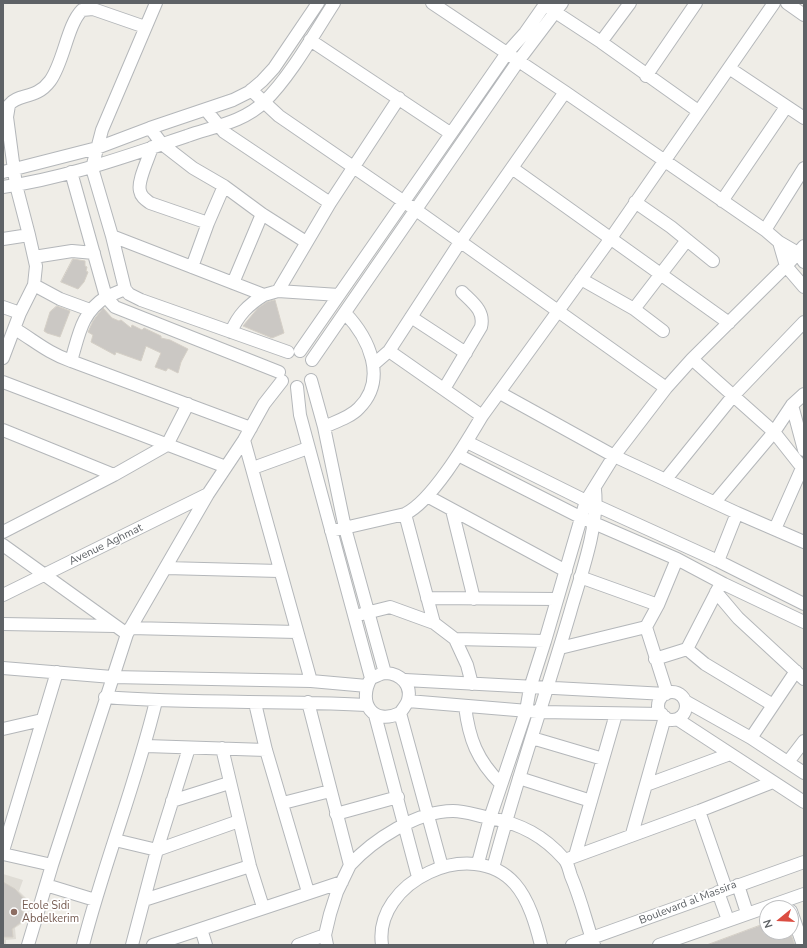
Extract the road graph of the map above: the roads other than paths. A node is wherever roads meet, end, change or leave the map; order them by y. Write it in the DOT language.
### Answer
graph roads {
  1 [pos="156,3"];
  2 [pos="318,3"];
  3 [pos="334,3"];
  4 [pos="432,3"];
  5 [pos="630,3"];
  6 [pos="696,3"];
  7 [pos="774,3"];
  8 [pos="786,3"];
  9 [pos="544,4"];
  10 [pos="85,6"];
  11 [pos="559,7"];
  12 [pos="804,15"];
  13 [pos="145,27"];
  14 [pos="310,40"];
  15 [pos="601,42"];
  16 [pos="507,53"];
  17 [pos="519,60"];
  18 [pos="729,68"];
  19 [pos="646,76"];
  20 [pos="251,90"];
  21 [pos="565,92"];
  22 [pos="399,98"];
  23 [pos="264,103"];
  24 [pos="786,107"];
  25 [pos="206,110"];
  26 [pos="698,111"];
  27 [pos="804,118"];
  28 [pos="218,126"];
  29 [pos="150,128"];
  30 [pos="450,133"];
  31 [pos="157,146"];
  32 [pos="96,148"];
  33 [pos="664,160"];
  34 [pos="92,168"];
  35 [pos="354,168"];
  36 [pos="512,168"];
  37 [pos="804,168"];
  38 [pos="8,171"];
  39 [pos="71,172"];
  40 [pos="16,185"];
  41 [pos="224,186"];
  42 [pos="3,187"];
  43 [pos="722,201"];
  44 [pos="403,202"];
  45 [pos="635,202"];
  46 [pos="330,203"];
  47 [pos="416,210"];
  48 [pos="262,214"];
  49 [pos="208,223"];
  50 [pos="764,230"];
  51 [pos="30,234"];
  52 [pos="112,236"];
  53 [pos="611,238"];
  54 [pos="3,239"];
  55 [pos="686,240"];
  56 [pos="306,242"];
  57 [pos="460,242"];
  58 [pos="779,242"];
  59 [pos="94,253"];
  60 [pos="802,254"];
  61 [pos="34,258"];
  62 [pos="713,261"];
  63 [pos="786,266"];
  64 [pos="192,267"];
  65 [pos="661,274"];
  66 [pos="581,279"];
  67 [pos="233,283"];
  68 [pos="34,285"];
  69 [pos="804,287"];
  70 [pos="125,289"];
  71 [pos="278,291"];
  72 [pos="462,292"];
  73 [pos="339,295"];
  74 [pos="264,296"];
  75 [pos="106,297"];
  76 [pos="3,307"];
  77 [pos="634,309"];
  78 [pos="90,310"];
  79 [pos="557,312"];
  80 [pos="20,313"];
  81 [pos="345,313"];
  82 [pos="411,317"];
  83 [pos="804,322"];
  84 [pos="729,323"];
  85 [pos="15,329"];
  86 [pos="663,331"];
  87 [pos="231,332"];
  88 [pos="389,351"];
  89 [pos="294,352"];
  90 [pos="466,353"];
  91 [pos="3,358"];
  92 [pos="692,359"];
  93 [pos="312,360"];
  94 [pos="71,361"];
  95 [pos="374,364"];
  96 [pos="280,376"];
  97 [pos="311,380"];
  98 [pos="3,382"];
  99 [pos="297,387"];
  100 [pos="666,388"];
  101 [pos="444,389"];
  102 [pos="500,393"];
  103 [pos="804,394"];
  104 [pos="733,396"];
  105 [pos="188,404"];
  106 [pos="792,405"];
  107 [pos="482,416"];
  108 [pos="324,427"];
  109 [pos="250,428"];
  110 [pos="3,430"];
  111 [pos="774,432"];
  112 [pos="244,440"];
  113 [pos="467,442"];
  114 [pos="167,445"];
  115 [pos="308,448"];
  116 [pos="804,450"];
  117 [pos="458,455"];
  118 [pos="614,456"];
  119 [pos="226,467"];
  120 [pos="253,468"];
  121 [pos="803,469"];
  122 [pos="114,475"];
  123 [pos="666,479"];
  124 [pos="208,494"];
  125 [pos="427,496"];
  126 [pos="716,502"];
  127 [pos="591,504"];
  128 [pos="452,510"];
  129 [pos="737,513"];
  130 [pos="405,514"];
  131 [pos="580,517"];
  132 [pos="593,524"];
  133 [pos="345,528"];
  134 [pos="775,529"];
  135 [pos="331,531"];
  136 [pos="3,532"];
  137 [pos="804,542"];
  138 [pos="3,545"];
  139 [pos="677,559"];
  140 [pos="718,561"];
  141 [pos="166,568"];
  142 [pos="279,571"];
  143 [pos="566,571"];
  144 [pos="44,576"];
  145 [pos="580,577"];
  146 [pos="719,587"];
  147 [pos="3,595"];
  148 [pos="427,598"];
  149 [pos="474,598"];
  150 [pos="557,599"];
  151 [pos="658,604"];
  152 [pos="804,604"];
  153 [pos="369,612"];
  154 [pos="355,616"];
  155 [pos="804,622"];
  156 [pos="434,623"];
  157 [pos="3,624"];
  158 [pos="115,626"];
  159 [pos="646,627"];
  160 [pos="128,631"];
  161 [pos="297,632"];
  162 [pos="455,639"];
  163 [pos="545,641"];
  164 [pos="560,648"];
  165 [pos="687,649"];
  166 [pos="656,659"];
  167 [pos="3,668"];
  168 [pos="57,672"];
  169 [pos="385,673"];
  170 [pos="800,675"];
  171 [pos="112,677"];
  172 [pos="405,680"];
  173 [pos="311,681"];
  174 [pos="369,682"];
  175 [pos="472,684"];
  176 [pos="530,688"];
  177 [pos="547,688"];
  178 [pos="666,693"];
  179 [pos="106,697"];
  180 [pos="156,701"];
  181 [pos="408,701"];
  182 [pos="685,701"];
  183 [pos="308,702"];
  184 [pos="255,703"];
  185 [pos="366,705"];
  186 [pos="773,705"];
  187 [pos="465,706"];
  188 [pos="526,711"];
  189 [pos="540,712"];
  190 [pos="400,713"];
  191 [pos="616,714"];
  192 [pos="376,715"];
  193 [pos="663,716"];
  194 [pos="678,719"];
  195 [pos="42,720"];
  196 [pos="3,729"];
  197 [pos="532,738"];
  198 [pos="751,738"];
  199 [pos="804,740"];
  200 [pos="146,746"];
  201 [pos="189,748"];
  202 [pos="222,748"];
  203 [pos="266,750"];
  204 [pos="730,754"];
  205 [pos="603,759"];
  206 [pos="788,762"];
  207 [pos="804,773"];
  208 [pos="519,778"];
  209 [pos="773,782"];
  210 [pos="229,783"];
  211 [pos="501,784"];
  212 [pos="646,786"];
  213 [pos="330,791"];
  214 [pos="398,797"];
  215 [pos="172,801"];
  216 [pos="591,801"];
  217 [pos="804,802"];
  218 [pos="283,804"];
  219 [pos="699,811"];
  220 [pos="336,814"];
  221 [pos="428,815"];
  222 [pos="490,818"];
  223 [pos="239,821"];
  224 [pos="506,821"];
  225 [pos="406,825"];
  226 [pos="632,834"];
  227 [pos="115,840"];
  228 [pos="157,850"];
  229 [pos="3,852"];
  230 [pos="570,858"];
  231 [pos="804,862"];
  232 [pos="478,863"];
  233 [pos="52,865"];
  234 [pos="350,865"];
  235 [pos="250,866"];
  236 [pos="442,867"];
  237 [pos="493,868"];
  238 [pos="418,877"];
  239 [pos="342,882"];
  240 [pos="46,884"];
  241 [pos="727,888"];
  242 [pos="308,892"];
  243 [pos="94,900"];
  244 [pos="144,900"];
  245 [pos="263,907"];
  246 [pos="759,911"];
  247 [pos="747,913"];
  248 [pos="728,920"];
  249 [pos="201,929"];
  250 [pos="799,934"];
  251 [pos="326,940"];
  252 [pos="593,942"];
  253 [pos="666,944"];
  254 [pos="28,945"];
  255 [pos="83,945"];
  256 [pos="132,945"];
  257 [pos="153,945"];
  258 [pos="206,945"];
  259 [pos="298,945"];
  260 [pos="382,945"];
  261 [pos="541,945"];
  262 [pos="572,945"];
  263 [pos="803,945"];
  1 -- 13 [label="street"];
  2 -- 20 [label="street"];
  3 -- 14 [label="street"];
  4 -- 16 [label="street"];
  5 -- 15 [label="street"];
  6 -- 19 [label="street"];
  7 -- 18 [label="street"];
  8 -- 12 [label="street"];
  9 -- 11 [label="street"];
  9 -- 16 [label="street"];
  10 -- 13 [label="street"];
  10 -- 38 [label="street"];
  11 -- 15 [label="street"];
  11 -- 17 [label="street"];
  13 -- 32 [label="street"];
  14 -- 22 [label="street"];
  14 -- 23 [label="street"];
  15 -- 19 [label="street"];
  16 -- 17 [label="street"];
  16 -- 30 [label="street"];
  17 -- 21 [label="street"];
  17 -- 47 [label="street"];
  18 -- 24 [label="street"];
  18 -- 26 [label="street"];
  19 -- 26 [label="street"];
  20 -- 23 [label="street"];
  20 -- 25 [label="street"];
  21 -- 33 [label="street"];
  21 -- 36 [label="street"];
  22 -- 30 [label="street"];
  22 -- 35 [label="street"];
  23 -- 28 [label="street"];
  23 -- 35 [label="street"];
  24 -- 27 [label="street"];
  24 -- 43 [label="street"];
  25 -- 28 [label="street"];
  25 -- 29 [label="street"];
  26 -- 33 [label="street"];
  28 -- 31 [label="street"];
  28 -- 46 [label="street"];
  29 -- 31 [label="street"];
  29 -- 32 [label="street"];
  30 -- 44 [label="street"];
  31 -- 34 [label="street"];
  31 -- 41 [label="street"];
  31 -- 49 [label="street"];
  32 -- 34 [label="street"];
  32 -- 38 [label="street"];
  33 -- 43 [label="street"];
  33 -- 45 [label="street"];
  34 -- 39 [label="street"];
  34 -- 52 [label="street"];
  35 -- 44 [label="street"];
  35 -- 46 [label="street"];
  36 -- 53 [label="street"];
  36 -- 57 [label="street"];
  37 -- 50 [label="street"];
  38 -- 40 [label="street"];
  39 -- 40 [label="street"];
  39 -- 59 [label="street"];
  40 -- 42 [label="street"];
  40 -- 51 [label="street"];
  41 -- 48 [label="street"];
  41 -- 49 [label="street"];
  43 -- 50 [label="street"];
  44 -- 47 [label="street"];
  44 -- 73 [label="street"];
  45 -- 53 [label="street"];
  45 -- 55 [label="street"];
  46 -- 56 [label="street"];
  47 -- 57 [label="street"];
  47 -- 81 [label="street"];
  48 -- 56 [label="street"];
  48 -- 67 [label="street"];
  49 -- 64 [label="street"];
  50 -- 58 [label="street"];
  51 -- 54 [label="street"];
  51 -- 61 [label="street"];
  52 -- 64 [label="street"];
  52 -- 70 [label="street"];
  53 -- 65 [label="street"];
  53 -- 66 [label="street"];
  55 -- 62 [label="street"];
  55 -- 65 [label="street"];
  56 -- 71 [label="street"];
  57 -- 79 [label="street"];
  57 -- 82 [label="street"];
  58 -- 60 [label="street"];
  58 -- 63 [label="street"];
  59 -- 61 [label="street"];
  59 -- 75 [label="street"];
  60 -- 63 [label="street"];
  61 -- 68 [label="street"];
  63 -- 69 [label="street"];
  63 -- 84 [label="street"];
  64 -- 67 [label="street"];
  65 -- 77 [label="street"];
  65 -- 84 [label="street"];
  66 -- 77 [label="street"];
  66 -- 79 [label="street"];
  67 -- 74 [label="street"];
  68 -- 78 [label="street"];
  68 -- 80 [label="street"];
  70 -- 75 [label="street"];
  70 -- 87 [label="street"];
  71 -- 73 [label="street"];
  71 -- 74 [label="street"];
  72 -- 90 [label="street"];
  73 -- 89 [label="street"];
  74 -- 87 [label="street"];
  75 -- 78 [label="street"];
  75 -- 96 [label="street"];
  76 -- 80 [label="street"];
  77 -- 86 [label="street"];
  78 -- 94 [label="street"];
  79 -- 100 [label="street"];
  79 -- 102 [label="street"];
  80 -- 85 [label="street"];
  81 -- 93 [label="street"];
  81 -- 95 [label="street"];
  82 -- 88 [label="street"];
  82 -- 90 [label="street"];
  83 -- 104 [label="street"];
  84 -- 92 [label="street"];
  85 -- 91 [label="street"];
  85 -- 94 [label="street"];
  87 -- 89 [label="street"];
  88 -- 95 [label="street"];
  88 -- 101 [label="street"];
  89 -- 93 [label="street"];
  89 -- 96 [label="street"];
  90 -- 101 [label="street"];
  92 -- 100 [label="street"];
  92 -- 104 [label="street"];
  93 -- 97 [label="street"];
  94 -- 105 [label="street"];
  95 -- 108 [label="street"];
  96 -- 99 [label="street"];
  96 -- 109 [label="street"];
  97 -- 99 [label="street"];
  97 -- 108 [label="street"];
  98 -- 114 [label="street"];
  99 -- 115 [label="street"];
  100 -- 118 [label="street"];
  101 -- 107 [label="street"];
  102 -- 107 [label="street"];
  102 -- 118 [label="street"];
  103 -- 106 [label="street"];
  104 -- 111 [label="street"];
  104 -- 123 [label="street"];
  105 -- 109 [label="street"];
  105 -- 114 [label="street"];
  106 -- 111 [label="street"];
  106 -- 116 [label="street"];
  107 -- 113 [label="street"];
  108 -- 133 [label="street"];
  109 -- 112 [label="street"];
  110 -- 122 [label="street"];
  111 -- 121 [label="street"];
  111 -- 126 [label="street"];
  112 -- 119 [label="street"];
  112 -- 120 [label="street"];
  113 -- 117 [label="street"];
  113 -- 127 [label="street"];
  114 -- 119 [label="street"];
  114 -- 122 [label="street"];
  115 -- 120 [label="street"];
  115 -- 135 [label="street"];
  117 -- 125 [label="street"];
  117 -- 131 [label="street"];
  118 -- 123 [label="street"];
  118 -- 127 [label="street"];
  119 -- 124 [label="street"];
  120 -- 142 [label="street"];
  121 -- 134 [label="street"];
  122 -- 136 [label="street"];
  123 -- 126 [label="street"];
  124 -- 141 [label="street"];
  124 -- 144 [label="street, Avenue Aghmat"];
  125 -- 128 [label="street"];
  125 -- 130 [label="street"];
  126 -- 129 [label="street"];
  127 -- 131 [label="street"];
  127 -- 132 [label="street"];
  127 -- 140 [label="street"];
  128 -- 143 [label="street"];
  128 -- 149 [label="street"];
  129 -- 134 [label="street"];
  129 -- 140 [label="street"];
  130 -- 133 [label="street"];
  130 -- 148 [label="street"];
  131 -- 132 [label="street"];
  131 -- 143 [label="street"];
  132 -- 139 [label="street"];
  132 -- 145 [label="street"];
  133 -- 135 [label="street"];
  133 -- 153 [label="street"];
  134 -- 137 [label="street"];
  135 -- 154 [label="street"];
  138 -- 144 [label="street"];
  139 -- 146 [label="street"];
  139 -- 151 [label="street"];
  140 -- 152 [label="street"];
  141 -- 142 [label="street"];
  141 -- 160 [label="street"];
  142 -- 161 [label="street"];
  143 -- 150 [label="street"];
  144 -- 147 [label="street, Avenue Aghmat"];
  144 -- 158 [label="street"];
  145 -- 151 [label="street"];
  145 -- 164 [label="street"];
  146 -- 155 [label="street"];
  146 -- 165 [label="street"];
  146 -- 170 [label="street"];
  148 -- 149 [label="street"];
  148 -- 156 [label="street"];
  149 -- 150 [label="street"];
  150 -- 163 [label="street"];
  151 -- 159 [label="street"];
  153 -- 154 [label="street"];
  153 -- 156 [label="street"];
  153 -- 169 [label="street"];
  154 -- 174 [label="street"];
  156 -- 162 [label="street"];
  157 -- 158 [label="street"];
  158 -- 160 [label="street"];
  159 -- 164 [label="street"];
  159 -- 166 [label="street"];
  160 -- 161 [label="street"];
  160 -- 171 [label="street"];
  161 -- 173 [label="street"];
  162 -- 163 [label="street"];
  162 -- 175 [label="street"];
  163 -- 176 [label="street"];
  164 -- 177 [label="street"];
  165 -- 166 [label="street"];
  165 -- 186 [label="street"];
  166 -- 178 [label="street"];
  167 -- 168 [label="street"];
  168 -- 171 [label="street"];
  168 -- 195 [label="street"];
  169 -- 172 [label="street"];
  169 -- 174 [label="street"];
  170 -- 186 [label="street"];
  171 -- 173 [label="street"];
  171 -- 179 [label="street"];
  172 -- 175 [label="street"];
  172 -- 181 [label="street"];
  173 -- 174 [label="street"];
  174 -- 185 [label="street"];
  175 -- 176 [label="street"];
  176 -- 177 [label="street"];
  176 -- 188 [label="street"];
  177 -- 178 [label="street"];
  177 -- 189 [label="street"];
  178 -- 182 [label="street"];
  178 -- 193 [label="street"];
  179 -- 180 [label="street"];
  179 -- 233 [label="street"];
  180 -- 184 [label="street"];
  180 -- 200 [label="street"];
  181 -- 187 [label="street"];
  181 -- 190 [label="street"];
  182 -- 194 [label="street"];
  182 -- 198 [label="street"];
  183 -- 184 [label="street"];
  183 -- 185 [label="street"];
  183 -- 213 [label="street"];
  184 -- 203 [label="street"];
  185 -- 192 [label="street"];
  186 -- 198 [label="street"];
  187 -- 188 [label="street"];
  187 -- 211 [label="street"];
  188 -- 189 [label="street"];
  188 -- 211 [label="street"];
  189 -- 191 [label="street"];
  189 -- 197 [label="street"];
  190 -- 192 [label="street"];
  190 -- 221 [label="street"];
  191 -- 193 [label="street"];
  191 -- 205 [label="street"];
  192 -- 214 [label="street"];
  193 -- 194 [label="street"];
  193 -- 212 [label="street"];
  194 -- 204 [label="street"];
  195 -- 196 [label="street"];
  195 -- 229 [label="street"];
  197 -- 205 [label="street"];
  197 -- 208 [label="street"];
  198 -- 206 [label="street"];
  199 -- 206 [label="street"];
  200 -- 201 [label="street"];
  200 -- 227 [label="street"];
  201 -- 202 [label="street"];
  201 -- 215 [label="street"];
  202 -- 203 [label="street"];
  202 -- 210 [label="street"];
  203 -- 218 [label="street"];
  204 -- 209 [label="street"];
  204 -- 212 [label="street"];
  205 -- 216 [label="street"];
  206 -- 207 [label="street"];
  208 -- 216 [label="street"];
  208 -- 224 [label="street"];
  209 -- 217 [label="street"];
  209 -- 219 [label="street"];
  210 -- 215 [label="street"];
  210 -- 223 [label="street"];
  211 -- 222 [label="street"];
  212 -- 226 [label="street"];
  213 -- 218 [label="street"];
  213 -- 220 [label="street"];
  214 -- 220 [label="street"];
  214 -- 225 [label="street"];
  215 -- 228 [label="street"];
  216 -- 230 [label="street"];
  218 -- 242 [label="street"];
  219 -- 226 [label="street"];
  219 -- 241 [label="street"];
  220 -- 234 [label="street"];
  221 -- 222 [label="street"];
  221 -- 225 [label="street"];
  221 -- 236 [label="street"];
  222 -- 224 [label="street"];
  222 -- 232 [label="street"];
  223 -- 228 [label="street"];
  223 -- 235 [label="street"];
  224 -- 230 [label="street"];
  224 -- 237 [label="street"];
  225 -- 234 [label="street"];
  225 -- 238 [label="street"];
  226 -- 230 [label="street"];
  227 -- 228 [label="street"];
  227 -- 243 [label="street"];
  228 -- 244 [label="street"];
  229 -- 233 [label="street"];
  230 -- 252 [label="street"];
  231 -- 241 [label="street, Boulevard al Massira"];
  232 -- 236 [label="street"];
  232 -- 237 [label="street"];
  233 -- 240 [label="street"];
  234 -- 239 [label="street"];
  235 -- 244 [label="street"];
  235 -- 245 [label="street"];
  236 -- 238 [label="street"];
  237 -- 261 [label="street"];
  238 -- 260 [label="street"];
  239 -- 242 [label="street"];
  239 -- 251 [label="street"];
  240 -- 243 [label="street"];
  240 -- 254 [label="street"];
  241 -- 247 [label="street"];
  241 -- 248 [label="street"];
  241 -- 252 [label="street, Boulevard al Massira"];
  242 -- 245 [label="street"];
  243 -- 255 [label="street"];
  244 -- 256 [label="street"];
  245 -- 249 [label="street"];
  246 -- 247 [label="street"];
  247 -- 248 [label="street"];
  248 -- 253 [label="street"];
  249 -- 257 [label="street"];
  249 -- 258 [label="street"];
  250 -- 263 [label="street"];
  251 -- 259 [label="street"];
  252 -- 262 [label="street, Boulevard al Massira"];
}
